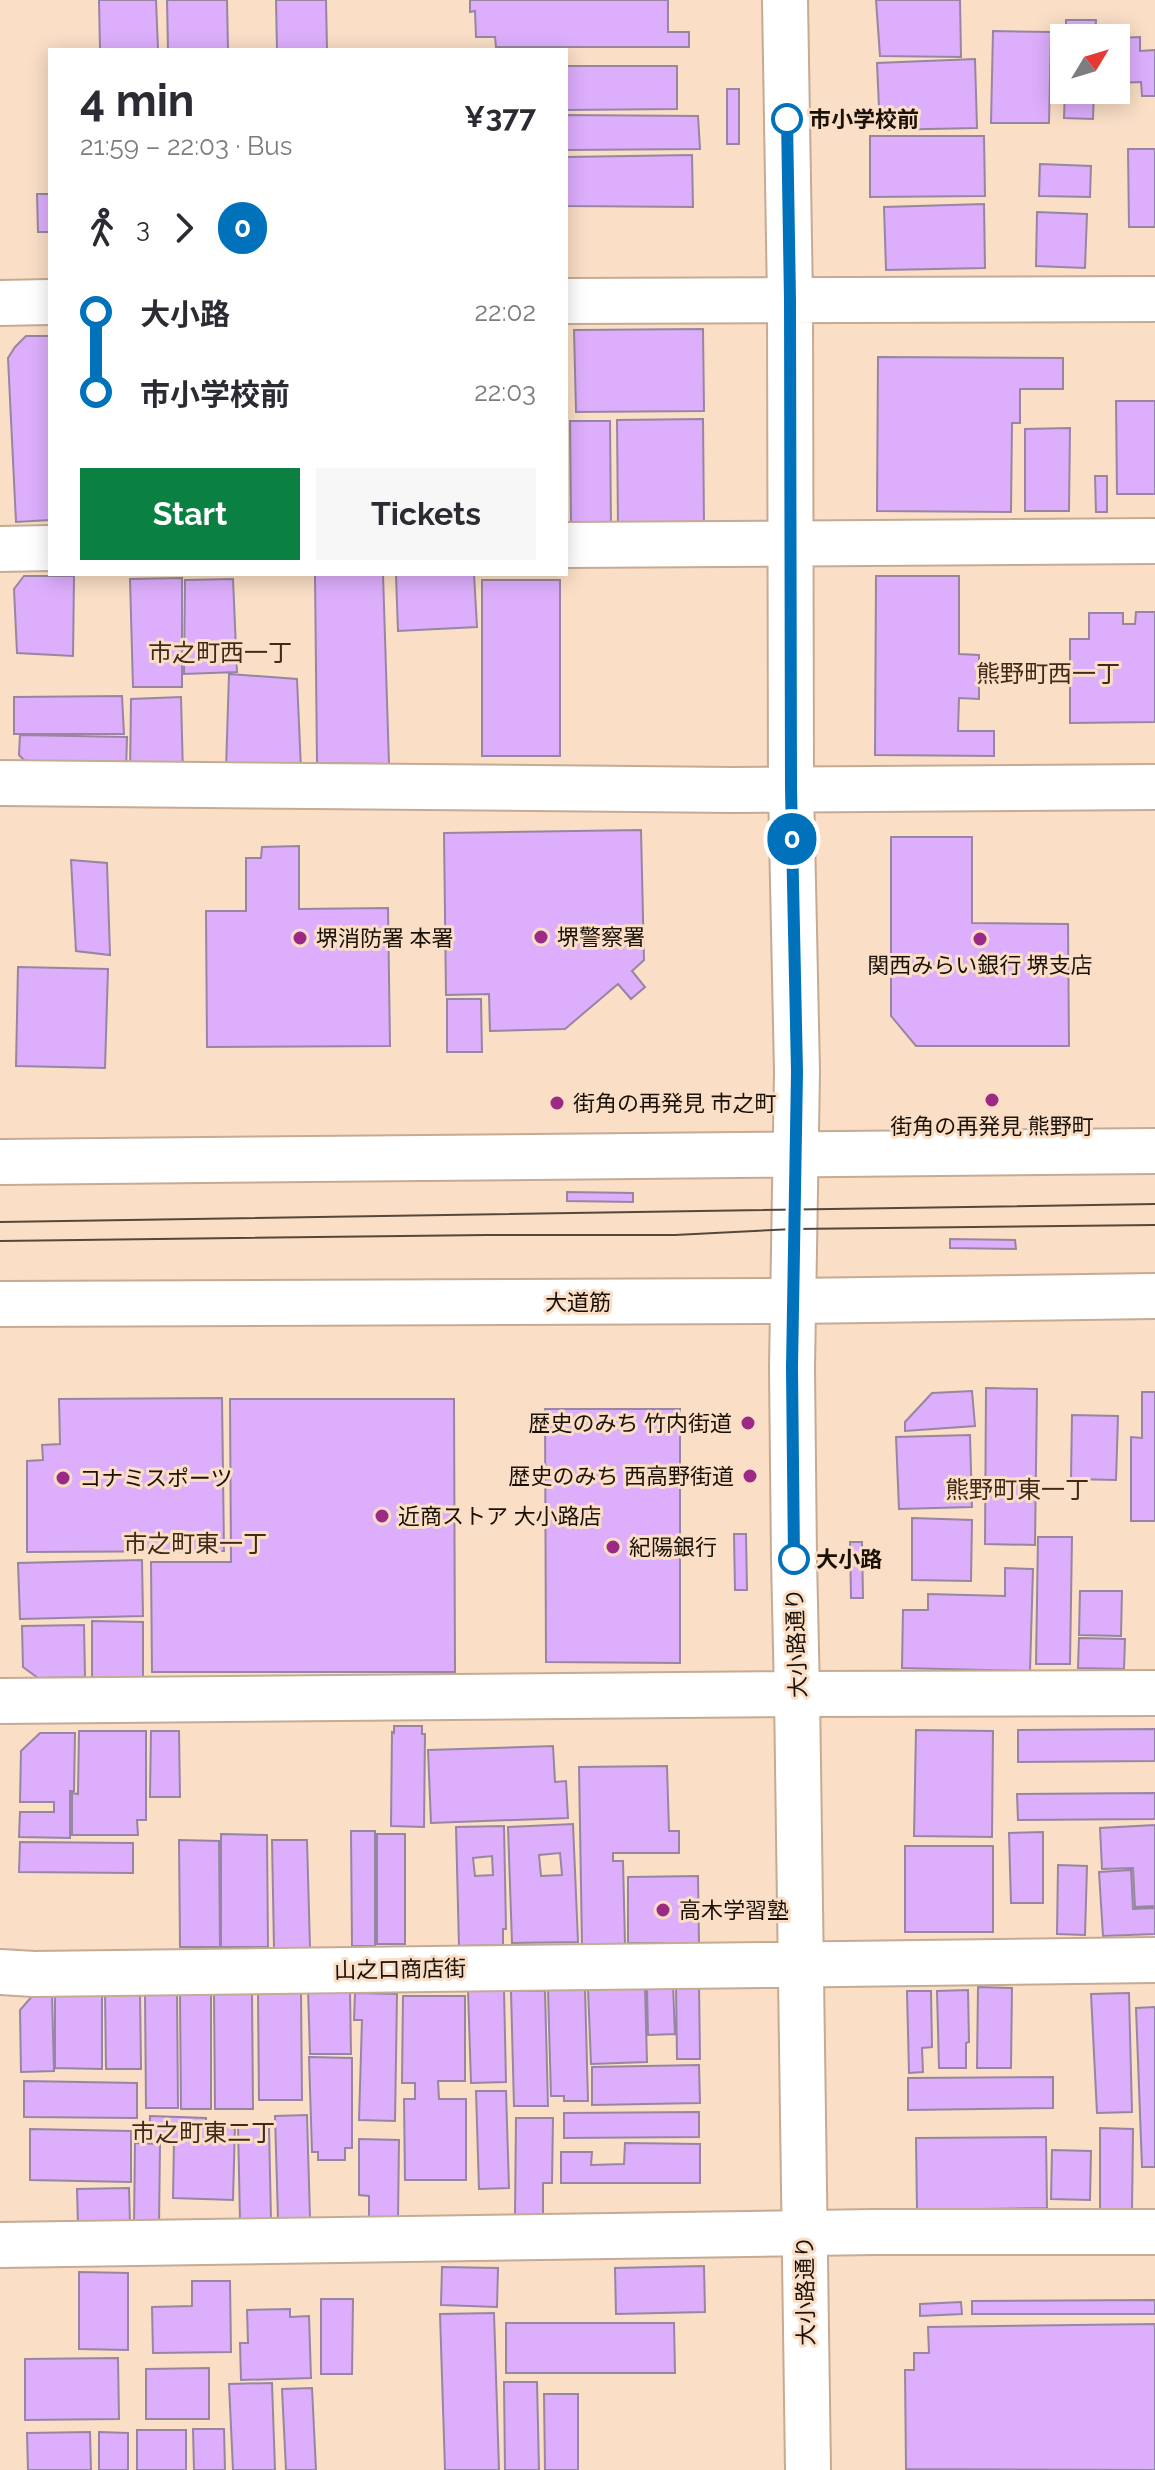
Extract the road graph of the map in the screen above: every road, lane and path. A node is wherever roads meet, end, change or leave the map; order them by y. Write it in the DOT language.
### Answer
graph roads {
  1 [pos="785,0"];
  2 [pos="1155,299"];
  3 [pos="790,300"];
  4 [pos="568,301"];
  5 [pos="48,302"];
  6 [pos="0,303"];
  7 [pos="1155,541"];
  8 [pos="790,544"];
  9 [pos="568,545"];
  10 [pos="48,548"];
  11 [pos="0,549"];
  12 [pos="0,783"];
  13 [pos="1155,787"];
  14 [pos="791,788"];
  15 [pos="1155,1151"];
  16 [pos="796,1156"];
  17 [pos="0,1162"];
  18 [pos="1155,1296"];
  19 [pos="793,1301"];
  20 [pos="0,1304"];
  21 [pos="1155,1693"];
  22 [pos="797,1694"];
  23 [pos="0,1701"];
  24 [pos="1155,1960"];
  25 [pos="801,1963"];
  26 [pos="0,1972"];
  27 [pos="1155,2232"];
  28 [pos="804,2234"];
  29 [pos="0,2245"];
  30 [pos="808,2470"];
  1 -- 3 [label="street, 大小路通り"];
  2 -- 3 [label="street"];
  3 -- 4 [label="street"];
  3 -- 8 [label="street, 大小路通り"];
  5 -- 6 [label="street"];
  7 -- 8 [label="street"];
  8 -- 9 [label="street"];
  8 -- 14 [label="street, 大小路通り"];
  10 -- 11 [label="street"];
  12 -- 14 [label="street"];
  13 -- 14 [label="street"];
  14 -- 16 [label="street, 大小路通り"];
  15 -- 16 [label="street"];
  16 -- 17 [label="street"];
  16 -- 19 [label="street, 大小路通り"];
  18 -- 19 [label="street, 大道筋"];
  19 -- 20 [label="street, 大道筋"];
  19 -- 22 [label="street, 大小路通り"];
  21 -- 22 [label="street"];
  22 -- 23 [label="street"];
  22 -- 25 [label="street, 大小路通り"];
  24 -- 25 [label="street, 山之口商店街"];
  25 -- 26 [label="street, 山之口商店街"];
  25 -- 28 [label="street, 大小路通り"];
  27 -- 28 [label="street"];
  28 -- 29 [label="street"];
  28 -- 30 [label="street, 大小路通り"];
}
